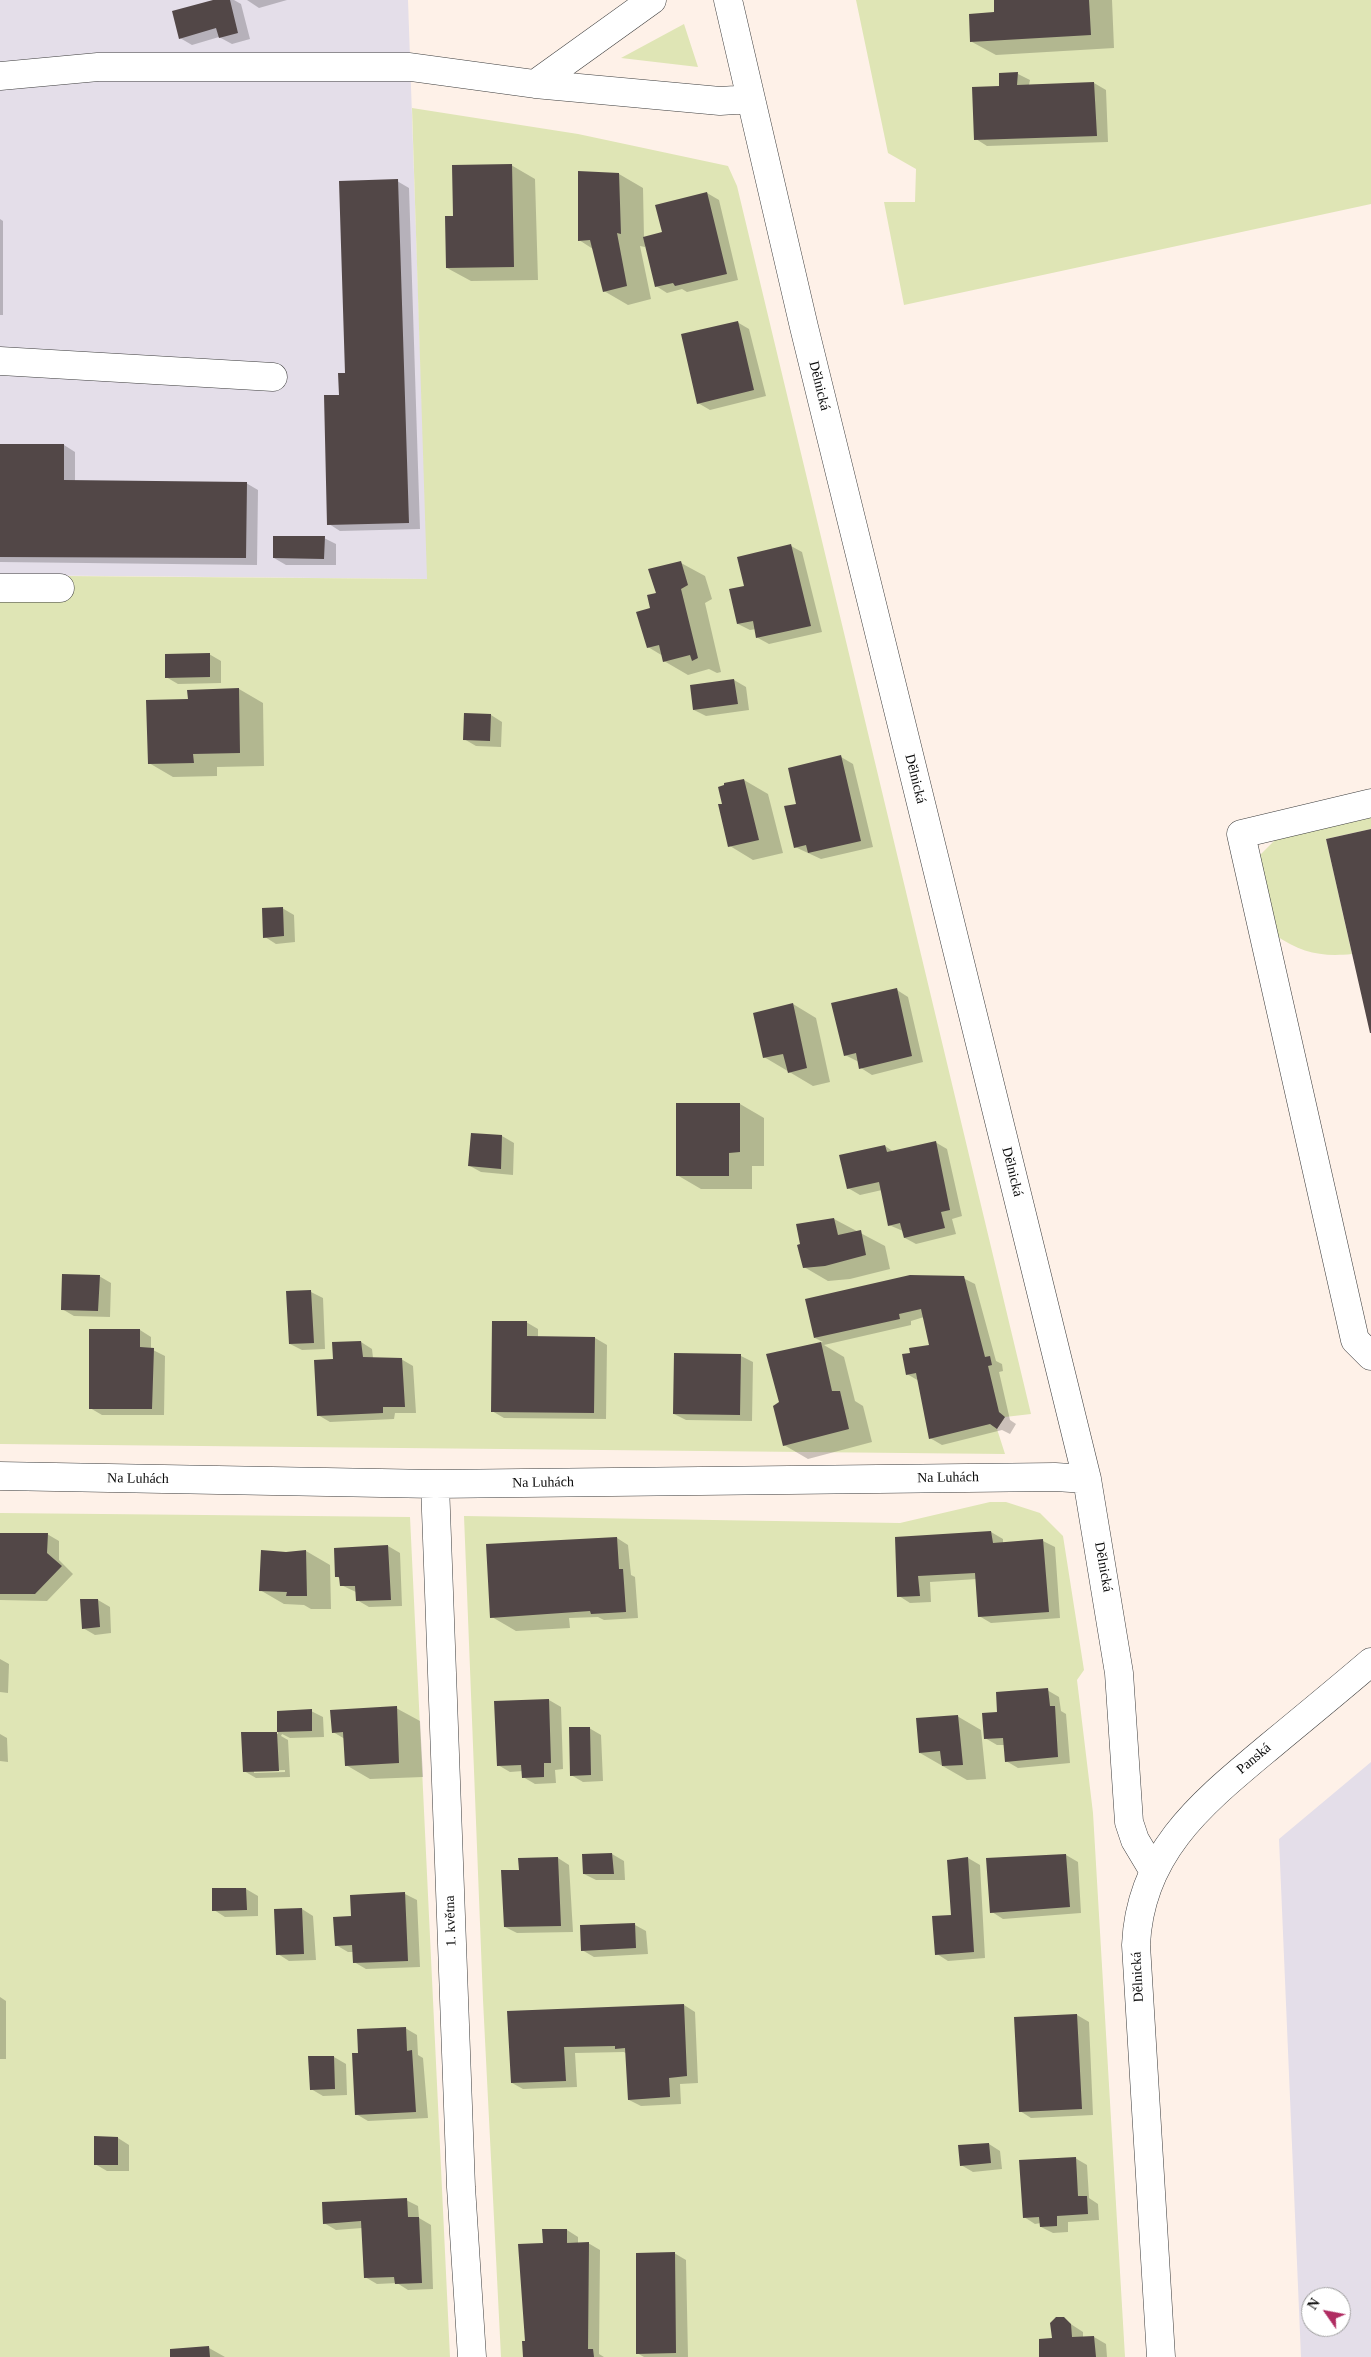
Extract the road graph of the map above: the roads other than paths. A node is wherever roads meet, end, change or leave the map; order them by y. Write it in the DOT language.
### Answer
graph roads {
  1 [pos="652,0"];
  2 [pos="728,0"];
  3 [pos="0,76"];
  4 [pos="534,84"];
  5 [pos="751,99"];
  6 [pos="0,361"];
  7 [pos="273,377"];
  8 [pos="0,588"];
  9 [pos="60,588"];
  10 [pos="1371,803"];
  11 [pos="1371,1356"];
  12 [pos="0,1476"];
  13 [pos="1087,1478"];
  14 [pos="435,1484"];
  15 [pos="1371,1662"];
  16 [pos="1153,1870"];
  17 [pos="472,2357"];
  18 [pos="1161,2357"];
  1 -- 4 [label="street"];
  2 -- 5 [label="street, Dělnická"];
  3 -- 4 [label="street"];
  4 -- 5 [label="street"];
  5 -- 13 [label="street, Dělnická"];
  6 -- 7 [label="street"];
  8 -- 9 [label="street"];
  10 -- 11 [label="street"];
  12 -- 14 [label="street, Na Luhách"];
  13 -- 14 [label="street, Na Luhách"];
  13 -- 16 [label="street, Dělnická"];
  14 -- 17 [label="street, 1. května"];
  15 -- 16 [label="street, Panská"];
  16 -- 18 [label="street, Dělnická"];
}
